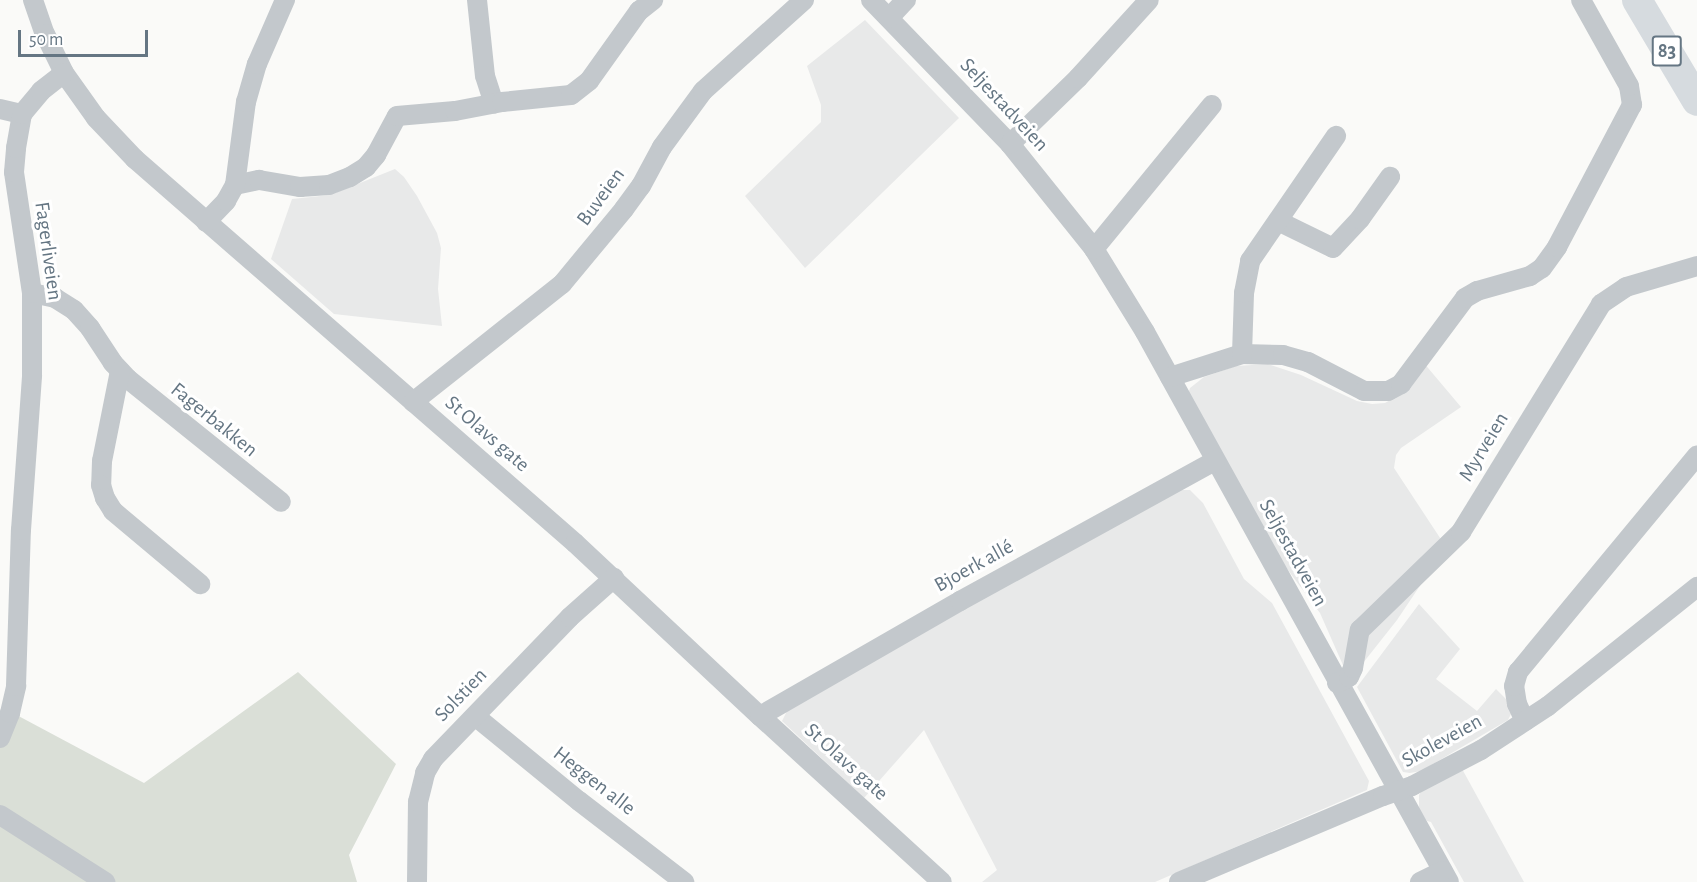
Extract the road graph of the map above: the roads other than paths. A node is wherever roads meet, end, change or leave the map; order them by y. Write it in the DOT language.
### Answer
graph roads {
  1 [pos="33,0"];
  2 [pos="285,0"];
  3 [pos="477,0"];
  4 [pos="653,0"];
  5 [pos="804,0"];
  6 [pos="871,0"];
  7 [pos="906,0"];
  8 [pos="1149,0"];
  9 [pos="1581,0"];
  10 [pos="1637,0"];
  11 [pos="889,18"];
  12 [pos="64,73"];
  13 [pos="1697,101"];
  14 [pos="494,104"];
  15 [pos="1212,105"];
  16 [pos="0,110"];
  17 [pos="22,114"];
  18 [pos="1336,136"];
  19 [pos="1010,144"];
  20 [pos="1390,177"];
  21 [pos="235,184"];
  22 [pos="1278,221"];
  23 [pos="206,222"];
  24 [pos="1094,249"];
  25 [pos="1697,266"];
  26 [pos="32,293"];
  27 [pos="1242,354"];
  28 [pos="120,371"];
  29 [pos="1170,377"];
  30 [pos="414,402"];
  31 [pos="1697,456"];
  32 [pos="1215,461"];
  33 [pos="281,502"];
  34 [pos="614,578"];
  35 [pos="200,584"];
  36 [pos="1697,587"];
  37 [pos="1337,683"];
  38 [pos="475,716"];
  39 [pos="760,716"];
  40 [pos="1525,721"];
  41 [pos="0,738"];
  42 [pos="1397,791"];
  43 [pos="0,815"];
  44 [pos="1446,877"];
  45 [pos="105,882"];
  46 [pos="417,882"];
  47 [pos="684,882"];
  48 [pos="942,882"];
  49 [pos="1179,882"];
  50 [pos="1420,882"];
  1 -- 12 [label="street, St Olavs gate"];
  2 -- 21 [label="street"];
  3 -- 14 [label="street"];
  4 -- 14 [label="street"];
  5 -- 30 [label="street, Buveien"];
  6 -- 11 [label="street, Seljestadveien"];
  7 -- 11 [label="street"];
  8 -- 19 [label="street"];
  9 -- 27 [label="street"];
  10 -- 13 [label="highway, 83"];
  11 -- 19 [label="street, Seljestadveien"];
  12 -- 17 [label="street"];
  12 -- 23 [label="street, St Olavs gate"];
  14 -- 21 [label="street"];
  15 -- 24 [label="street"];
  16 -- 17 [label="street"];
  17 -- 26 [label="street, Fagerliveien"];
  18 -- 22 [label="street"];
  19 -- 24 [label="street, Seljestadveien"];
  20 -- 22 [label="street"];
  21 -- 23 [label="street"];
  22 -- 27 [label="street"];
  23 -- 30 [label="street, St Olavs gate"];
  24 -- 29 [label="street, Seljestadveien"];
  25 -- 37 [label="street, Myrveien"];
  26 -- 28 [label="street, Fagerbakken"];
  26 -- 41 [label="street, Fagerliveien"];
  27 -- 29 [label="street"];
  28 -- 33 [label="street, Fagerbakken"];
  28 -- 35 [label="street"];
  29 -- 32 [label="street, Seljestadveien"];
  30 -- 34 [label="street, St Olavs gate"];
  31 -- 40 [label="street"];
  32 -- 37 [label="street, Seljestadveien"];
  32 -- 39 [label="street, Bjoerk allé"];
  34 -- 38 [label="street, Solstien"];
  34 -- 39 [label="street, St Olavs gate"];
  36 -- 40 [label="street, Skoleveien"];
  37 -- 42 [label="street, Seljestadveien"];
  38 -- 46 [label="street, Solstien"];
  38 -- 47 [label="street, Heggen alle"];
  39 -- 48 [label="street, St Olavs gate"];
  40 -- 42 [label="street, Skoleveien"];
  42 -- 44 [label="street, Seljestadveien"];
  42 -- 49 [label="street, Skoleveien"];
  43 -- 45 [label="street"];
  44 -- 50 [label="street"];
}
